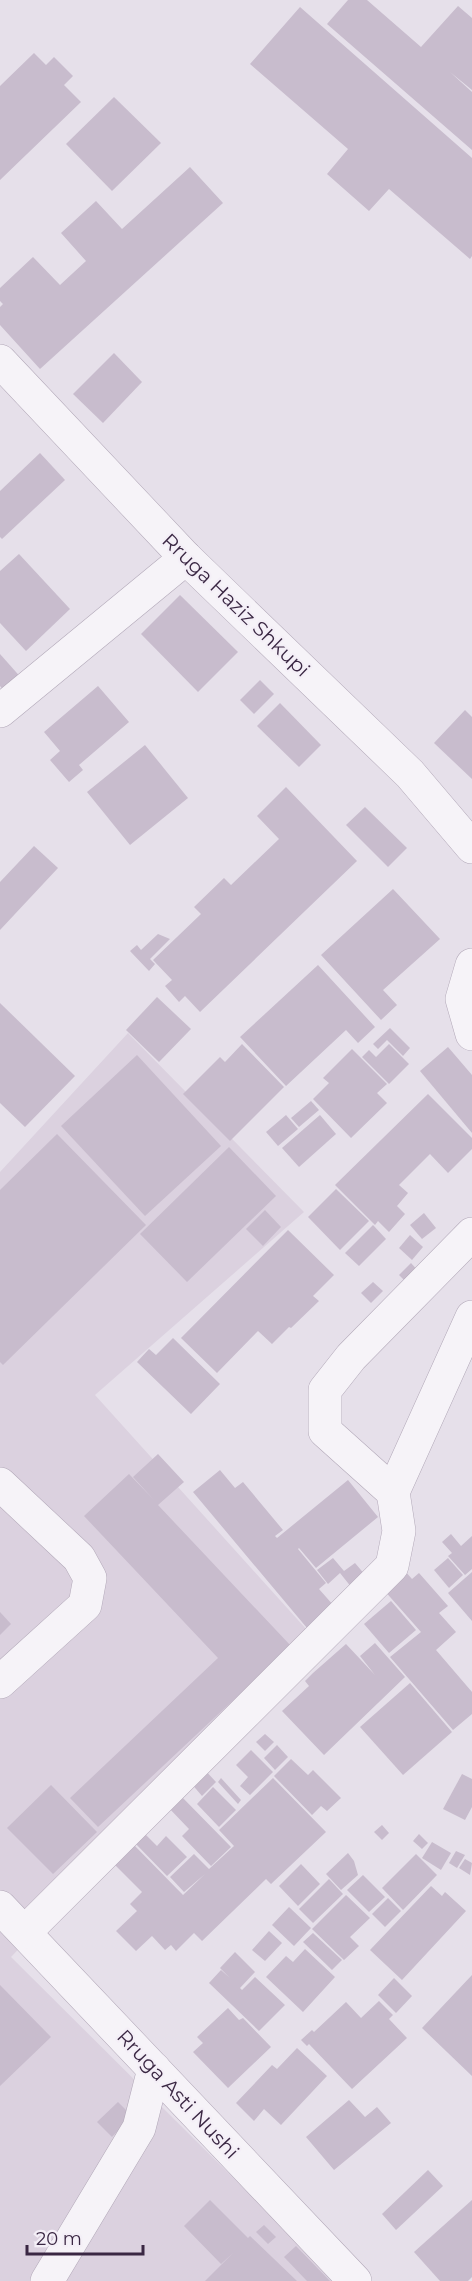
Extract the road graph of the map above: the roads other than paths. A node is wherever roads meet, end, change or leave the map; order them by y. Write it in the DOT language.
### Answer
graph roads {
  1 [pos="0,361"];
  2 [pos="186,558"];
  3 [pos="0,711"];
  4 [pos="472,848"];
  5 [pos="472,965"];
  6 [pos="472,1034"];
  7 [pos="472,1234"];
  8 [pos="472,1317"];
  9 [pos="0,1484"];
  10 [pos="393,1492"];
  11 [pos="0,1682"];
  12 [pos="0,1907"];
  13 [pos="25,1932"];
  14 [pos="154,2069"];
  15 [pos="47,2281"];
  16 [pos="355,2281"];
  1 -- 2 [label="street, Rruga Haziz Shkupi"];
  2 -- 3 [label="street"];
  2 -- 4 [label="street, Rruga Haziz Shkupi"];
  5 -- 6 [label="street"];
  7 -- 10 [label="street"];
  8 -- 10 [label="street"];
  9 -- 11 [label="street"];
  10 -- 13 [label="street"];
  12 -- 13 [label="street, Rruga Asti Nushi"];
  13 -- 14 [label="street, Rruga Asti Nushi"];
  14 -- 15 [label="street"];
  14 -- 16 [label="street, Rruga Asti Nushi"];
}
